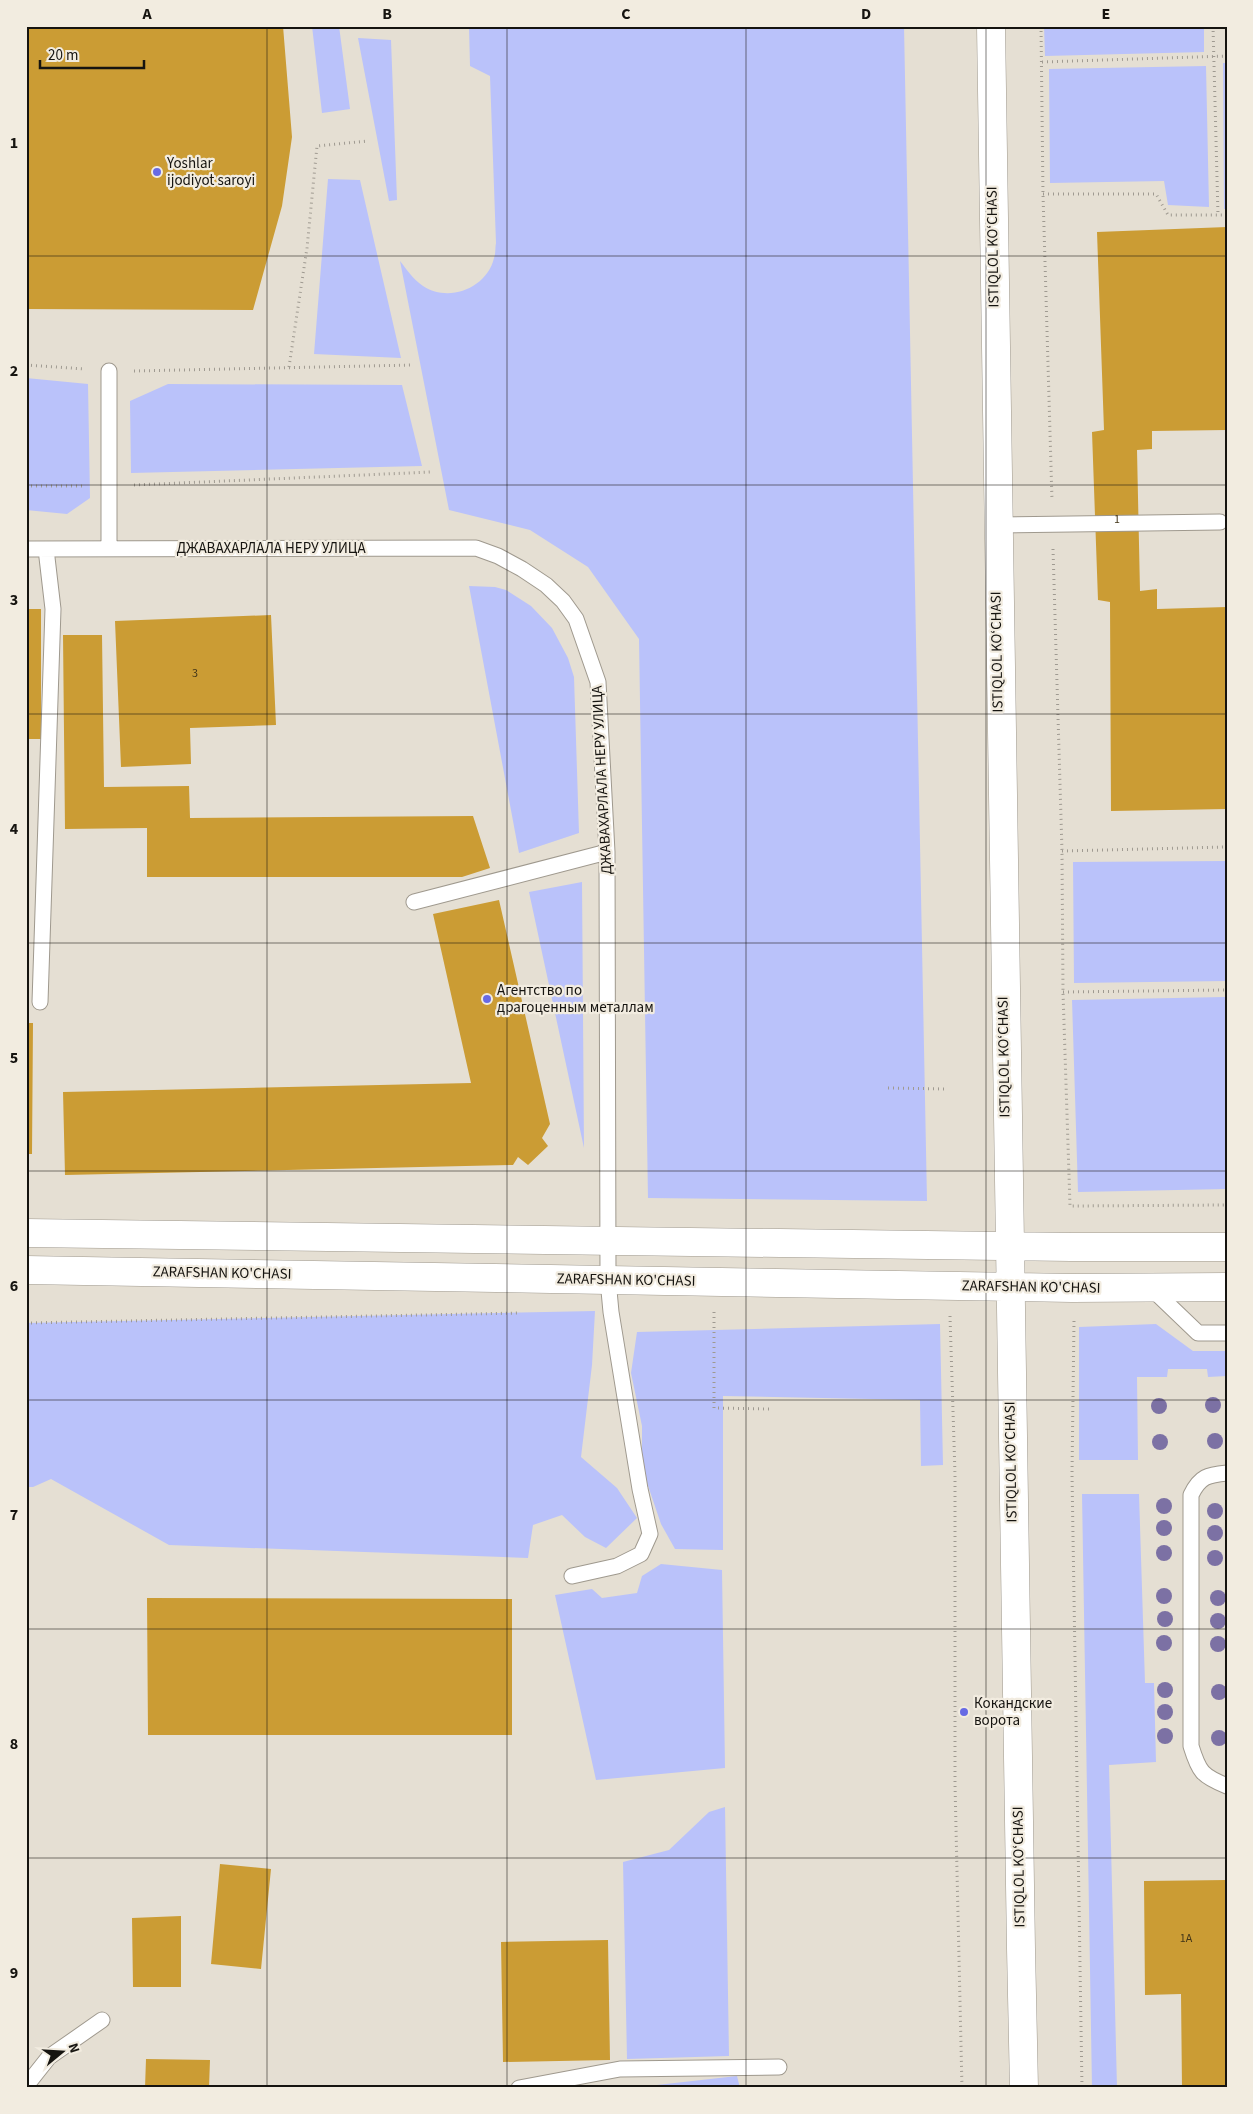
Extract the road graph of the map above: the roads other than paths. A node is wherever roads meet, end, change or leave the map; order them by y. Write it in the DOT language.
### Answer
graph roads {
  1 [pos="991,26"];
  2 [pos="110,371"];
  3 [pos="1220,522"];
  4 [pos="995,525"];
  5 [pos="26,548"];
  6 [pos="46,549"];
  7 [pos="109,549"];
  8 [pos="607,852"];
  9 [pos="414,902"];
  10 [pos="40,1002"];
  11 [pos="26,1233"];
  12 [pos="608,1241"];
  13 [pos="1007,1246"];
  14 [pos="1227,1247"];
  15 [pos="26,1270"];
  16 [pos="608,1280"];
  17 [pos="1007,1287"];
  18 [pos="1227,1287"];
  19 [pos="1150,1288"];
  20 [pos="1227,1333"];
  21 [pos="1227,1474"];
  22 [pos="572,1576"];
  23 [pos="1227,1786"];
  24 [pos="102,2020"];
  25 [pos="779,2067"];
  26 [pos="26,2086"];
  27 [pos="519,2088"];
  28 [pos="1024,2088"];
  1 -- 4 [label="street, ISTIQLOL KO‘CHASI"];
  2 -- 7 [label="lane"];
  3 -- 4 [label="lane"];
  4 -- 13 [label="street, ISTIQLOL KO‘CHASI"];
  5 -- 6 [label="lane, ДЖАВАХАРЛАЛА НЕРУ УЛИЦА"];
  6 -- 7 [label="lane, ДЖАВАХАРЛАЛА НЕРУ УЛИЦА"];
  6 -- 10 [label="lane"];
  7 -- 8 [label="lane, ДЖАВАХАРЛАЛА НЕРУ УЛИЦА"];
  8 -- 9 [label="lane"];
  8 -- 12 [label="lane, ДЖАВАХАРЛАЛА НЕРУ УЛИЦА"];
  11 -- 12 [label="street"];
  12 -- 13 [label="street"];
  12 -- 16 [label="lane, ДЖАВАХАРЛАЛА НЕРУ УЛИЦА"];
  13 -- 14 [label="street"];
  13 -- 17 [label="street, ISTIQLOL KO‘CHASI"];
  15 -- 16 [label="street, ZARAFSHAN KO'CHASI"];
  16 -- 17 [label="street, ZARAFSHAN KO'CHASI"];
  16 -- 22 [label="lane, ДЖАВАХАРЛАЛА НЕРУ УЛИЦА"];
  17 -- 19 [label="street, ZARAFSHAN KO'CHASI"];
  17 -- 28 [label="street, ISTIQLOL KO‘CHASI"];
  18 -- 19 [label="street, ZARAFSHAN KO'CHASI"];
  19 -- 20 [label="lane"];
  21 -- 23 [label="lane"];
  24 -- 26 [label="lane"];
  25 -- 27 [label="lane"];
}
